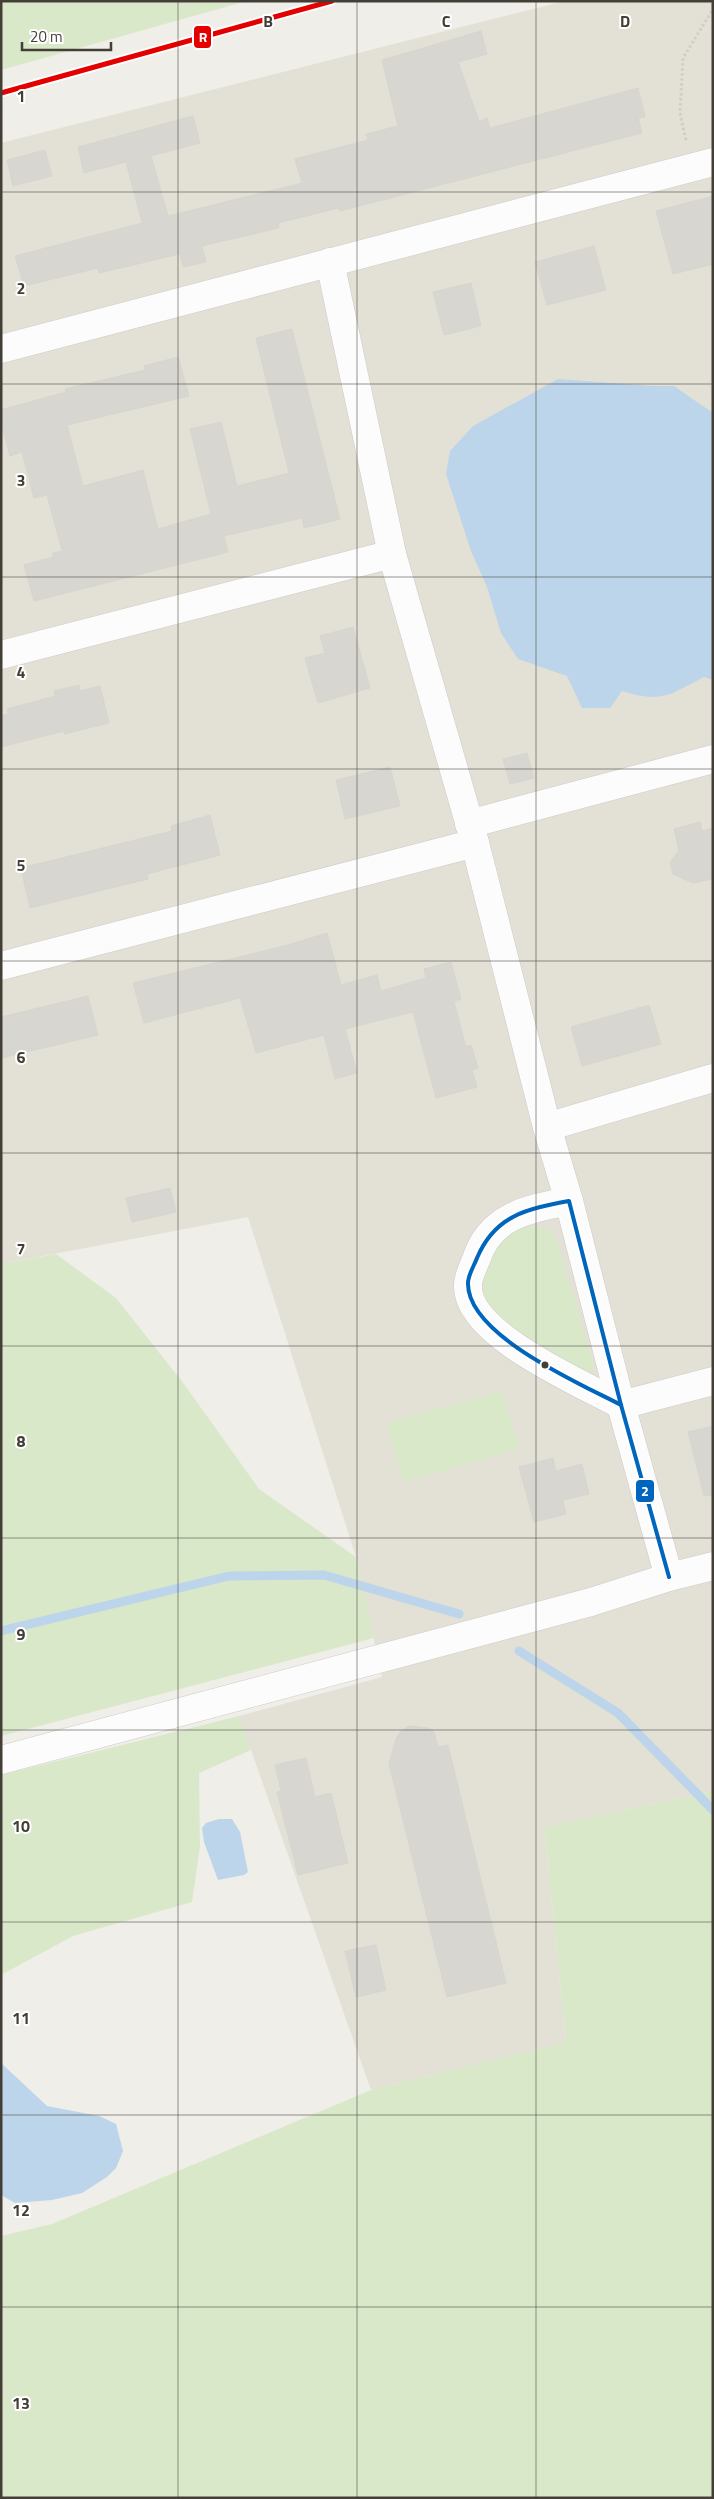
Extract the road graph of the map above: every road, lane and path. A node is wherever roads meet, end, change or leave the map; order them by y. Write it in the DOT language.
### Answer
graph roads {
  1 [pos="713,9"];
  2 [pos="703,164"];
  3 [pos="330,262"];
  4 [pos="1,349"];
  5 [pos="392,554"];
  6 [pos="1,655"];
  7 [pos="713,759"];
  8 [pos="472,834"];
  9 [pos="1,966"];
  10 [pos="713,1078"];
  11 [pos="547,1127"];
  12 [pos="569,1201"];
  13 [pos="713,1381"];
  14 [pos="621,1405"];
  15 [pos="713,1566"];
  16 [pos="670,1577"];
  17 [pos="1,1760"];
  1 -- 2 [label="path"];
  2 -- 3 [label="street"];
  3 -- 4 [label="street"];
  3 -- 5 [label="street"];
  5 -- 6 [label="street"];
  5 -- 8 [label="street"];
  7 -- 8 [label="street"];
  8 -- 9 [label="street"];
  8 -- 11 [label="street"];
  10 -- 11 [label="street"];
  11 -- 12 [label="street"];
  12 -- 14 [label="street"];
  12 -- 14 [label="street"];
  13 -- 14 [label="street"];
  14 -- 16 [label="street"];
  15 -- 16 [label="street"];
  16 -- 17 [label="street"];
}
